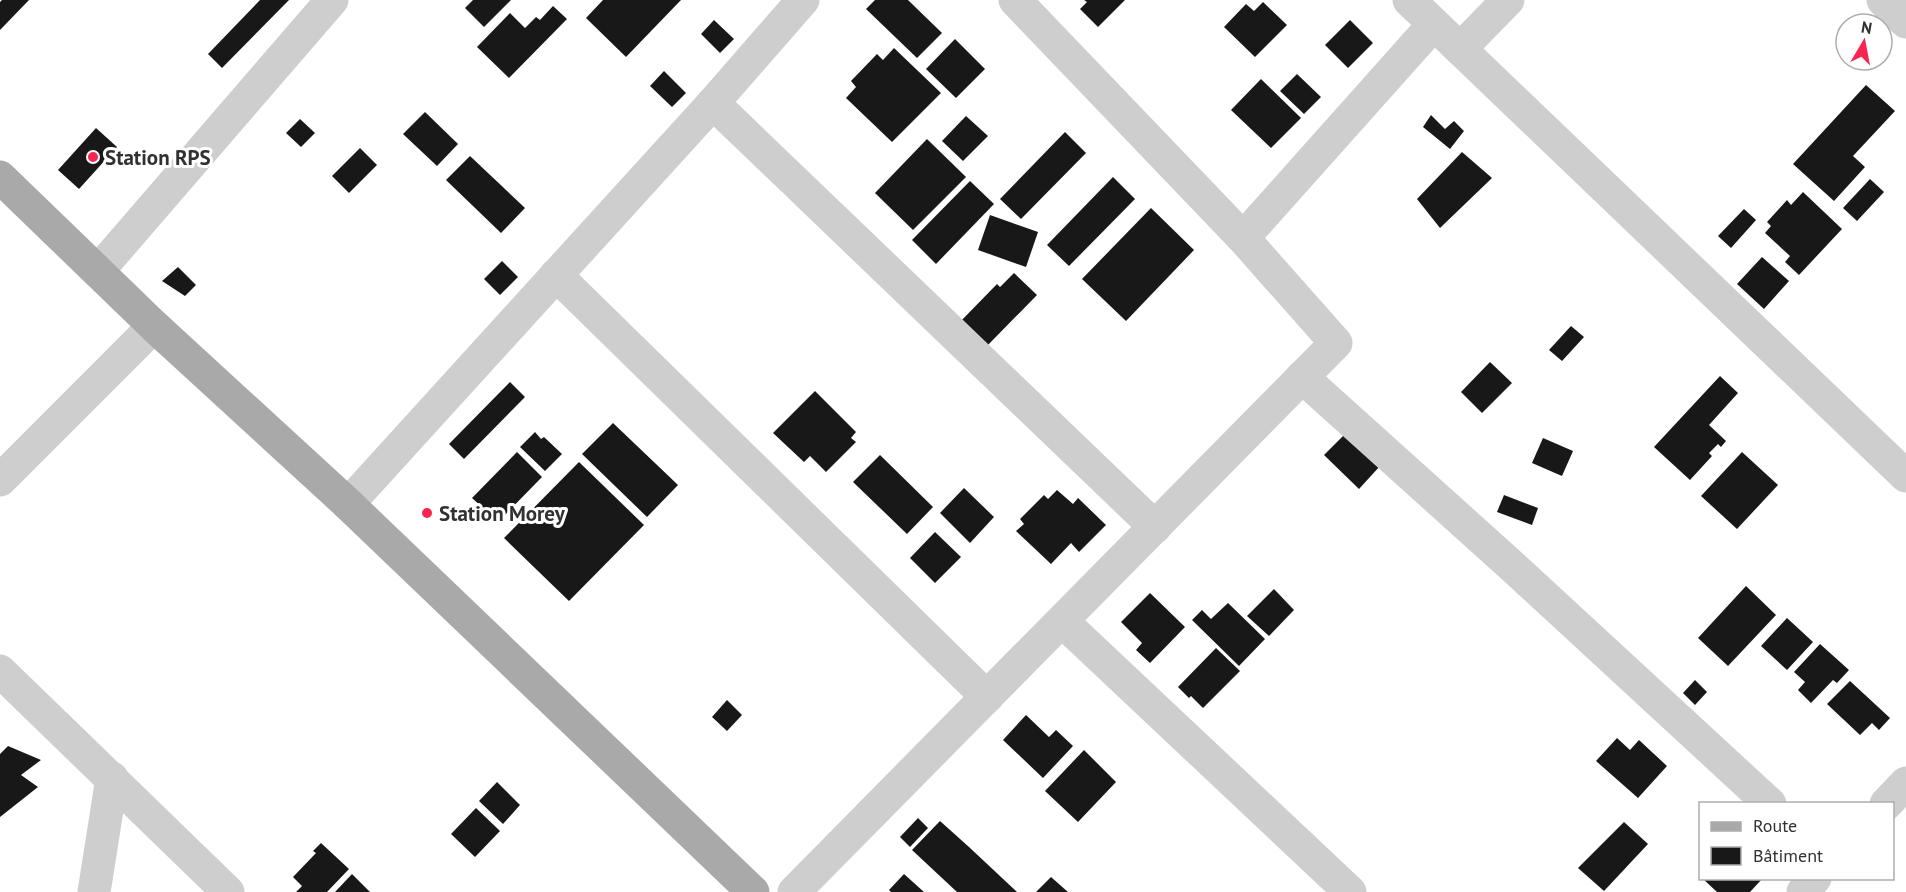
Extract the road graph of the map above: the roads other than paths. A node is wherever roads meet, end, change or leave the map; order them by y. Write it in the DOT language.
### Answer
graph roads {
  1 [pos="332,0"];
  2 [pos="803,0"];
  3 [pos="1015,0"];
  4 [pos="1409,0"];
  5 [pos="1508,0"];
  6 [pos="1882,0"];
  7 [pos="1906,22"];
  8 [pos="1434,24"];
  9 [pos="1460,49"];
  10 [pos="713,103"];
  11 [pos="0,177"];
  12 [pos="1243,238"];
  13 [pos="98,271"];
  14 [pos="556,275"];
  15 [pos="154,326"];
  16 [pos="1302,377"];
  17 [pos="1906,476"];
  18 [pos="0,480"];
  19 [pos="348,504"];
  20 [pos="1155,527"];
  21 [pos="1062,621"];
  22 [pos="0,671"];
  23 [pos="987,697"];
  24 [pos="112,778"];
  25 [pos="1906,783"];
  26 [pos="1768,802"];
  27 [pos="1888,802"];
  28 [pos="1814,880"];
  29 [pos="94,892"];
  30 [pos="228,892"];
  31 [pos="753,892"];
  32 [pos="794,892"];
  33 [pos="1350,892"];
  34 [pos="1803,892"];
  1 -- 13 [label="street"];
  2 -- 10 [label="street"];
  3 -- 12 [label="street"];
  4 -- 8 [label="street"];
  5 -- 9 [label="street"];
  6 -- 7 [label="street"];
  8 -- 9 [label="street"];
  8 -- 12 [label="street"];
  9 -- 17 [label="street"];
  10 -- 14 [label="street"];
  10 -- 20 [label="street"];
  11 -- 13 [label="main road"];
  12 -- 16 [label="street"];
  13 -- 15 [label="main road"];
  14 -- 19 [label="street"];
  14 -- 23 [label="street"];
  15 -- 18 [label="street"];
  15 -- 19 [label="main road"];
  16 -- 20 [label="street"];
  16 -- 26 [label="street"];
  19 -- 31 [label="main road"];
  20 -- 21 [label="street"];
  21 -- 23 [label="street"];
  21 -- 33 [label="street"];
  22 -- 24 [label="street"];
  23 -- 32 [label="street"];
  24 -- 29 [label="street"];
  24 -- 30 [label="street"];
  25 -- 27 [label="street"];
  28 -- 34 [label="street"];
}
